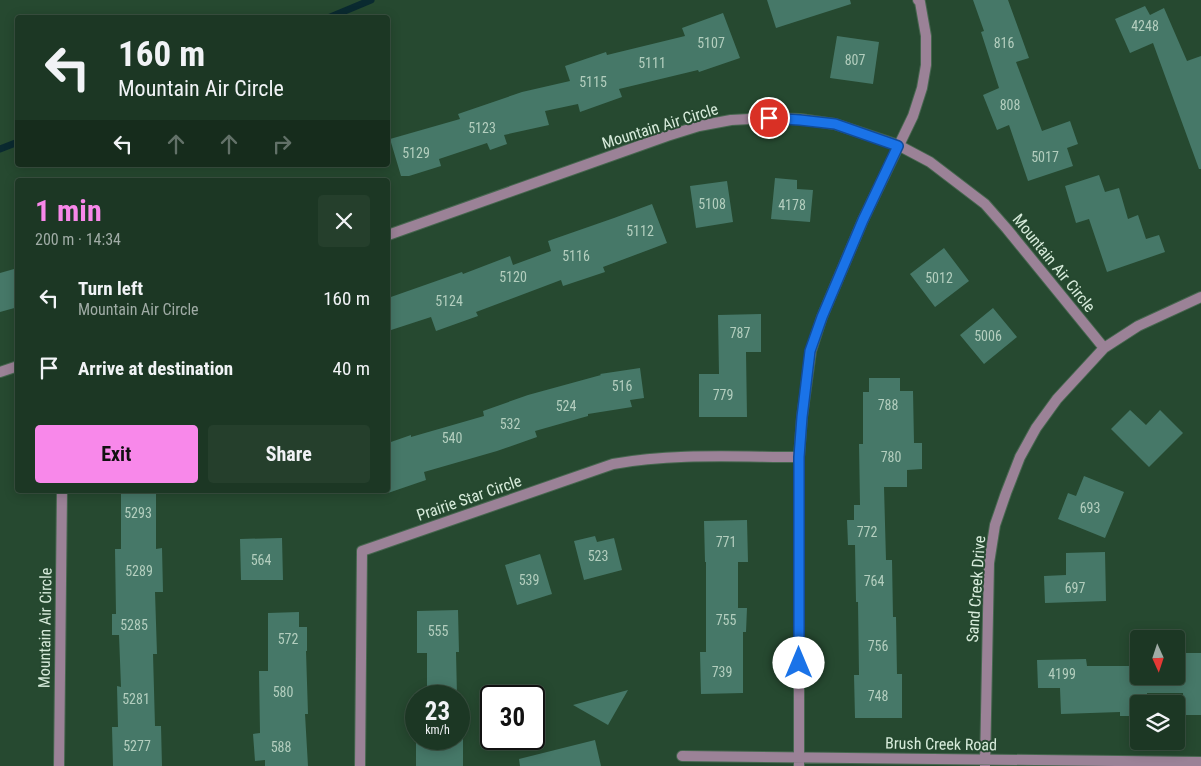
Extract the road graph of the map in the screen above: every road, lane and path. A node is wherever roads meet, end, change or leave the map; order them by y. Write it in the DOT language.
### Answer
graph roads {
  1 [pos="918,0"];
  2 [pos="898,146"];
  3 [pos="390,234"];
  4 [pos="1201,296"];
  5 [pos="1104,348"];
  6 [pos="15,367"];
  7 [pos="0,372"];
  8 [pos="799,457"];
  9 [pos="62,493"];
  10 [pos="682,756"];
  11 [pos="799,762"];
  12 [pos="1201,762"];
  13 [pos="985,763"];
  14 [pos="1183,764"];
  15 [pos="59,766"];
  16 [pos="360,766"];
  1 -- 2 [label="street"];
  2 -- 3 [label="street, Mountain Air Circle"];
  2 -- 5 [label="street, Mountain Air Circle"];
  2 -- 8 [label="street"];
  4 -- 5 [label="street, Sand Creek Drive"];
  5 -- 13 [label="street, Sand Creek Drive"];
  6 -- 7 [label="street"];
  8 -- 11 [label="street"];
  8 -- 16 [label="street, Prairie Star Circle"];
  9 -- 15 [label="street, Mountain Air Circle"];
  10 -- 11 [label="street, Brush Creek Road"];
  11 -- 13 [label="street, Brush Creek Road"];
  12 -- 14 [label="street, Brush Creek Road"];
  13 -- 14 [label="street, Brush Creek Road"];
}
